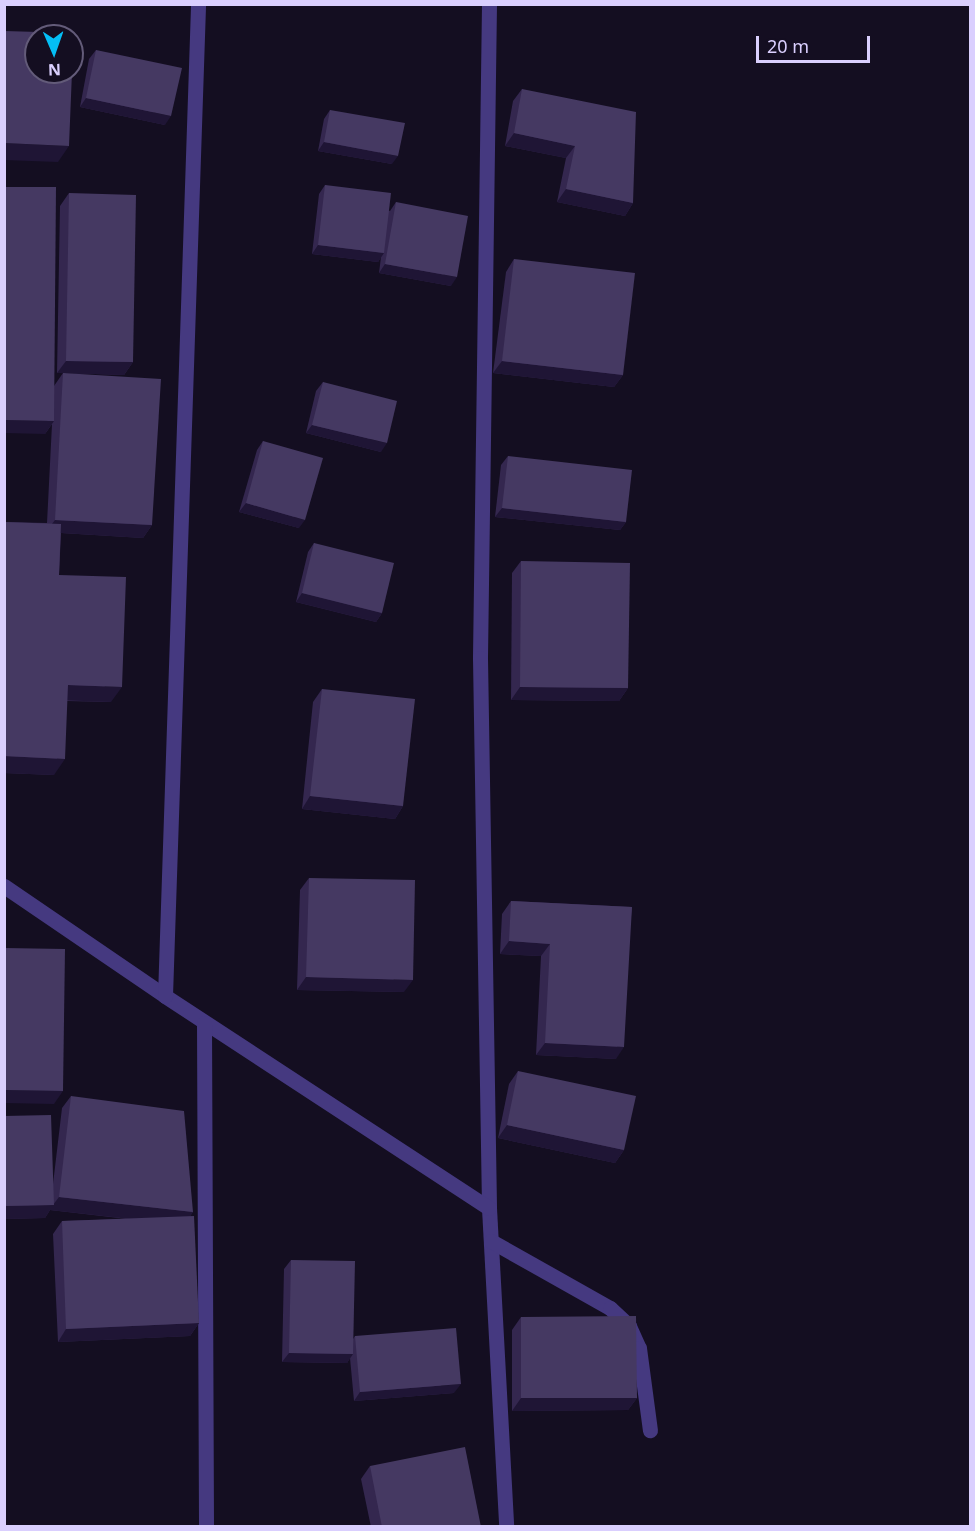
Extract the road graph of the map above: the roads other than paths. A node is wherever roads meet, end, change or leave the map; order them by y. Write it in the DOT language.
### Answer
graph roads {
  1 [pos="198,4"];
  2 [pos="489,4"];
  3 [pos="4,886"];
  4 [pos="165,996"];
  5 [pos="204,1023"];
  6 [pos="489,1208"];
  7 [pos="491,1241"];
  8 [pos="650,1430"];
  9 [pos="206,1527"];
  10 [pos="506,1527"];
  1 -- 4 [label="street"];
  2 -- 6 [label="street"];
  3 -- 4 [label="street"];
  4 -- 5 [label="street"];
  5 -- 6 [label="street"];
  5 -- 9 [label="street"];
  6 -- 7 [label="street"];
  7 -- 8 [label="street"];
  7 -- 10 [label="street"];
}
